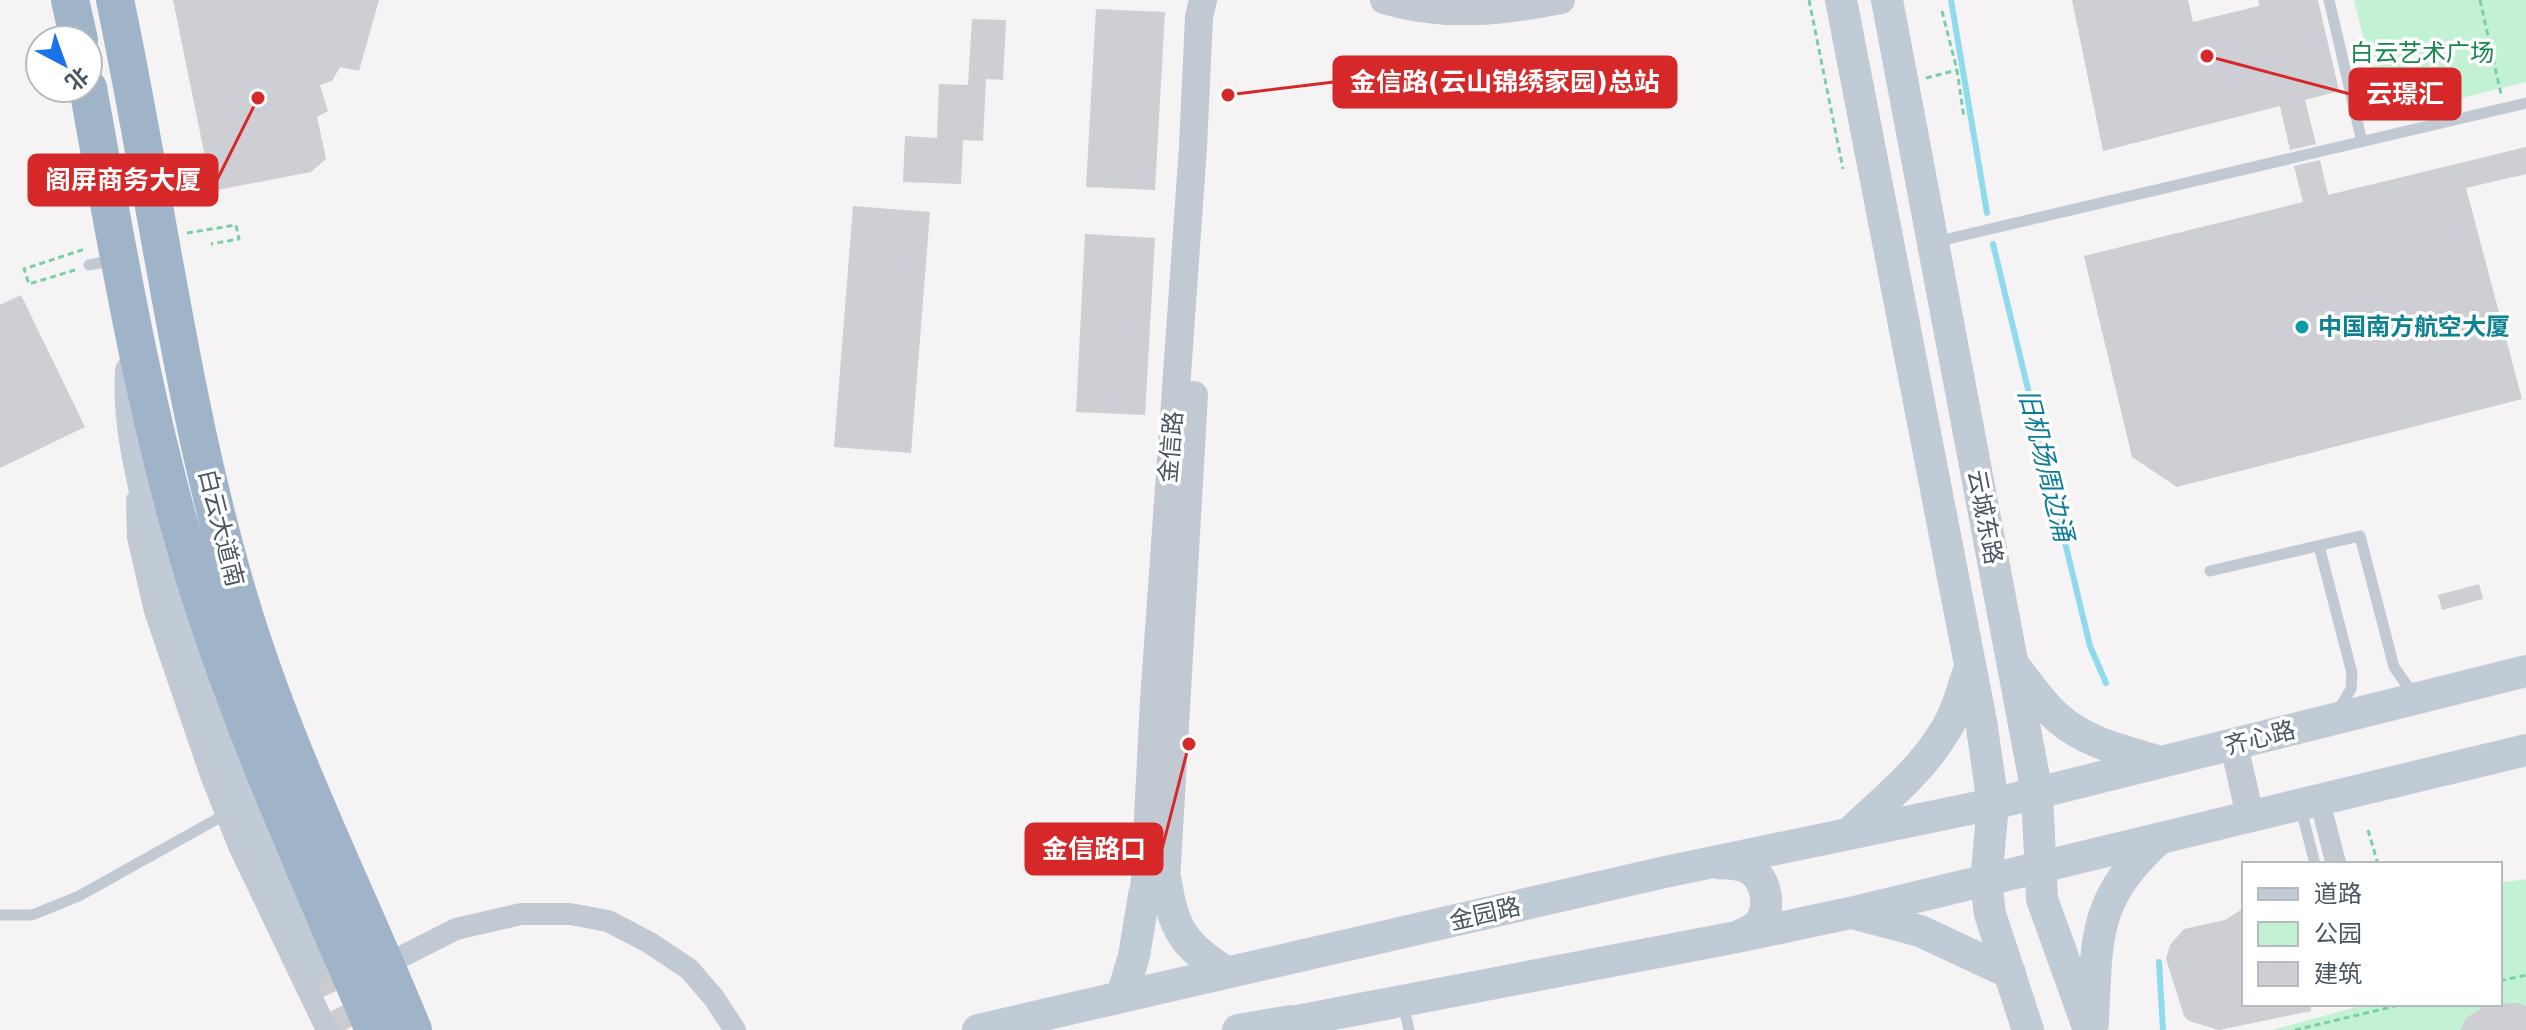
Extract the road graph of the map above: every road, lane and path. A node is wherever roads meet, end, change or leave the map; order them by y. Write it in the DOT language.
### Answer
graph roads {
  1 [pos="70,0"];
  2 [pos="115,0"];
  3 [pos="1203,0"];
  4 [pos="1215,0"];
  5 [pos="1384,0"];
  6 [pos="1561,0"];
  7 [pos="1809,0"];
  8 [pos="1841,0"];
  9 [pos="1887,0"];
  10 [pos="2329,0"];
  11 [pos="2480,0"];
  12 [pos="1942,11"];
  13 [pos="75,24"];
  14 [pos="2501,95"];
  15 [pos="1906,98"];
  16 [pos="89,104"];
  17 [pos="2526,104"];
  18 [pos="1863,109"];
  19 [pos="1964,118"];
  20 [pos="2362,142"];
  21 [pos="1843,169"];
  22 [pos="226,227"];
  23 [pos="1946,239"];
  24 [pos="211,244"];
  25 [pos="104,262"];
  26 [pos="56,275"];
  27 [pos="133,336"];
  28 [pos="140,467"];
  29 [pos="2319,546"];
  30 [pos="1993,555"];
  31 [pos="1950,563"];
  32 [pos="2210,571"];
  33 [pos="2013,665"];
  34 [pos="1970,667"];
  35 [pos="2526,671"];
  36 [pos="2432,693"];
  37 [pos="2328,720"];
  38 [pos="2234,745"];
  39 [pos="2526,750"];
  40 [pos="2164,763"];
  41 [pos="2037,793"];
  42 [pos="2313,801"];
  43 [pos="1993,804"];
  44 [pos="226,814"];
  45 [pos="2250,816"];
  46 [pos="2368,830"];
  47 [pos="1852,831"];
  48 [pos="2161,838"];
  49 [pos="2315,862"];
  50 [pos="2330,862"];
  51 [pos="2340,862"];
  52 [pos="2377,862"];
  53 [pos="1712,863"];
  54 [pos="2039,868"];
  55 [pos="1986,882"];
  56 [pos="1155,888"];
  57 [pos="1850,913"];
  58 [pos="0,915"];
  59 [pos="1737,937"];
  60 [pos="385,965"];
  61 [pos="314,966"];
  62 [pos="1226,972"];
  63 [pos="2010,973"];
  64 [pos="2526,975"];
  65 [pos="2502,981"];
  66 [pos="1122,996"];
  67 [pos="2396,1006"];
  68 [pos="1406,1016"];
  69 [pos="1302,1020"];
  70 [pos="327,1030"];
  71 [pos="374,1030"];
  72 [pos="413,1030"];
  73 [pos="735,1030"];
  74 [pos="978,1030"];
  75 [pos="1238,1030"];
  76 [pos="1270,1030"];
  77 [pos="2028,1030"];
  78 [pos="2091,1030"];
  79 [pos="2295,1030"];
  1 -- 13 [label="highway"];
  2 -- 60 [label="highway, 白云大道南"];
  3 -- 56 [label="street, 金信路"];
  4 -- 56 [label="street, 金信路"];
  5 -- 6 [label="street"];
  7 -- 21 [label="path"];
  8 -- 18 [label="main road, 云城东路"];
  9 -- 15 [label="main road, 云城东路"];
  10 -- 20 [label="lane"];
  11 -- 14 [label="path"];
  12 -- 19 [label="path"];
  15 -- 18 [label="main road"];
  15 -- 23 [label="main road, 云城东路"];
  16 -- 25 [label="highway, 白云大道南"];
  17 -- 20 [label="lane"];
  18 -- 31 [label="main road, 云城东路"];
  20 -- 23 [label="lane"];
  22 -- 24 [label="path"];
  23 -- 30 [label="main road, 云城东路"];
  25 -- 26 [label="path"];
  25 -- 27 [label="highway, 白云大道南"];
  27 -- 28 [label="main road"];
  27 -- 71 [label="highway, 白云大道南"];
  28 -- 44 [label="street"];
  28 -- 61 [label="main road"];
  29 -- 32 [label="lane"];
  29 -- 36 [label="lane"];
  29 -- 37 [label="lane"];
  30 -- 31 [label="main road"];
  30 -- 33 [label="main road, 云城东路"];
  31 -- 34 [label="main road, 云城东路"];
  33 -- 40 [label="main road"];
  33 -- 41 [label="main road, 云城东路"];
  34 -- 43 [label="main road, 云城东路"];
  34 -- 47 [label="main road"];
  35 -- 36 [label="main road, 齐心路"];
  36 -- 37 [label="main road, 齐心路"];
  37 -- 38 [label="main road, 齐心路"];
  38 -- 40 [label="main road, 齐心路"];
  38 -- 45 [label="street"];
  39 -- 42 [label="main road"];
  40 -- 41 [label="main road, 齐心路"];
  41 -- 43 [label="main road, 齐心路"];
  41 -- 54 [label="main road, 云城东路"];
  42 -- 45 [label="main road"];
  42 -- 49 [label="lane"];
  42 -- 50 [label="lane"];
  42 -- 51 [label="lane"];
  43 -- 47 [label="main road, 金园路"];
  43 -- 55 [label="main road, 云城东路"];
  44 -- 58 [label="lane"];
  44 -- 70 [label="street"];
  45 -- 48 [label="main road"];
  46 -- 52 [label="path"];
  47 -- 53 [label="main road, 金园路"];
  48 -- 54 [label="main road"];
  48 -- 78 [label="main road"];
  53 -- 59 [label="main road"];
  53 -- 62 [label="main road, 金园路"];
  54 -- 55 [label="main road"];
  54 -- 78 [label="main road, 云城东路"];
  55 -- 57 [label="main road"];
  55 -- 63 [label="main road, 云城东路"];
  56 -- 62 [label="main road"];
  56 -- 66 [label="main road"];
  57 -- 59 [label="main road"];
  57 -- 63 [label="main road"];
  59 -- 68 [label="main road"];
  60 -- 72 [label="highway, 白云大道南"];
  60 -- 73 [label="street"];
  62 -- 66 [label="main road, 金园路"];
  63 -- 77 [label="main road, 云城东路"];
  64 -- 65 [label="path"];
  66 -- 74 [label="main road, 金园路"];
  67 -- 79 [label="path"];
  68 -- 69 [label="main road"];
  69 -- 75 [label="main road"];
  69 -- 76 [label="main road"];
}
